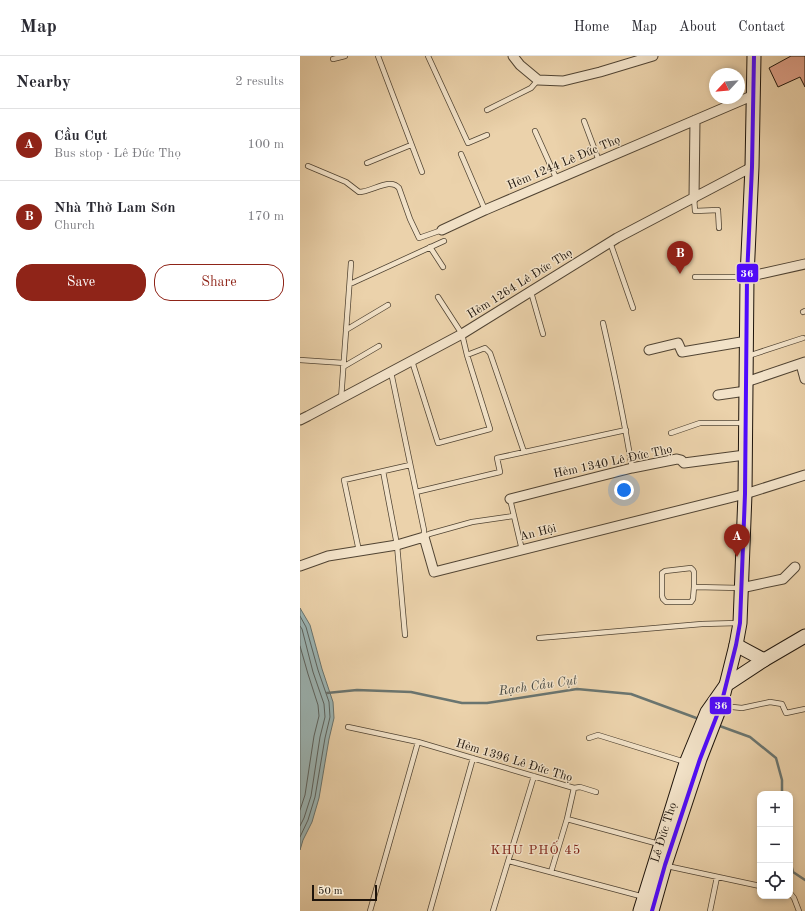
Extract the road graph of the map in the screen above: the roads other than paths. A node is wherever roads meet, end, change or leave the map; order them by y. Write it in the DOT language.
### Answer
graph roads {
  1 [pos="345,56"];
  2 [pos="378,56"];
  3 [pos="428,56"];
  4 [pos="513,56"];
  5 [pos="653,56"];
  6 [pos="754,56"];
  7 [pos="333,59"];
  8 [pos="538,80"];
  9 [pos="754,95"];
  10 [pos="487,110"];
  11 [pos="695,120"];
  12 [pos="584,121"];
  13 [pos="535,131"];
  14 [pos="487,135"];
  15 [pos="411,145"];
  16 [pos="461,154"];
  17 [pos="599,161"];
  18 [pos="367,163"];
  19 [pos="308,166"];
  20 [pos="752,167"];
  21 [pos="422,172"];
  22 [pos="556,180"];
  23 [pos="694,198"];
  24 [pos="485,210"];
  25 [pos="719,228"];
  26 [pos="442,230"];
  27 [pos="444,241"];
  28 [pos="610,242"];
  29 [pos="430,248"];
  30 [pos="351,263"];
  31 [pos="805,264"];
  32 [pos="443,267"];
  33 [pos="695,277"];
  34 [pos="747,277"];
  35 [pos="350,284"];
  36 [pos="530,291"];
  37 [pos="438,298"];
  38 [pos="388,305"];
  39 [pos="633,308"];
  40 [pos="603,322"];
  41 [pos="346,330"];
  42 [pos="462,334"];
  43 [pos="543,334"];
  44 [pos="804,338"];
  45 [pos="746,341"];
  46 [pos="379,346"];
  47 [pos="649,350"];
  48 [pos="467,355"];
  49 [pos="746,357"];
  50 [pos="300,360"];
  51 [pos="412,361"];
  52 [pos="803,363"];
  53 [pos="344,365"];
  54 [pos="391,372"];
  55 [pos="805,378"];
  56 [pos="746,386"];
  57 [pos="718,395"];
  58 [pos="341,399"];
  59 [pos="300,420"];
  60 [pos="746,423"];
  61 [pos="626,430"];
  62 [pos="671,433"];
  63 [pos="524,452"];
  64 [pos="745,455"];
  65 [pos="410,465"];
  66 [pos="632,468"];
  67 [pos="383,471"];
  68 [pos="805,475"];
  69 [pos="416,492"];
  70 [pos="745,494"];
  71 [pos="510,499"];
  72 [pos="514,516"];
  73 [pos="424,537"];
  74 [pos="397,545"];
  75 [pos="522,550"];
  76 [pos="359,551"];
  77 [pos="300,566"];
  78 [pos="795,567"];
  79 [pos="694,587"];
  80 [pos="741,588"];
  81 [pos="740,623"];
  82 [pos="405,635"];
  83 [pos="805,636"];
  84 [pos="539,638"];
  85 [pos="736,645"];
  86 [pos="764,660"];
  87 [pos="730,667"];
  88 [pos="726,685"];
  89 [pos="721,706"];
  90 [pos="805,709"];
  91 [pos="712,715"];
  92 [pos="348,727"];
  93 [pos="589,738"];
  94 [pos="418,742"];
  95 [pos="473,758"];
  96 [pos="692,759"];
  97 [pos="534,776"];
  98 [pos="574,788"];
  99 [pos="596,792"];
  100 [pos="567,819"];
  101 [pos="660,844"];
  102 [pos="509,861"];
  103 [pos="665,865"];
  104 [pos="551,872"];
  105 [pos="717,877"];
  106 [pos="757,885"];
  107 [pos="645,897"];
  108 [pos="793,897"];
  109 [pos="370,911"];
  110 [pos="430,911"];
  111 [pos="493,911"];
  112 [pos="640,911"];
  113 [pos="652,911"];
  114 [pos="710,911"];
  115 [pos="799,911"];
  1 -- 7 [label="lane"];
  2 -- 15 [label="lane"];
  3 -- 14 [label="lane"];
  4 -- 8 [label="street"];
  5 -- 8 [label="street"];
  6 -- 9 [label="main road"];
  8 -- 10 [label="lane"];
  9 -- 11 [label="street, Hẻm 1244 Lê Đức Thọ"];
  9 -- 20 [label="main road"];
  11 -- 17 [label="street, Hẻm 1244 Lê Đức Thọ"];
  11 -- 23 [label="street"];
  12 -- 17 [label="lane"];
  13 -- 22 [label="lane"];
  15 -- 18 [label="lane"];
  15 -- 21 [label="lane"];
  16 -- 24 [label="lane"];
  17 -- 22 [label="street, Hẻm 1244 Lê Đức Thọ"];
  19 -- 26 [label="lane"];
  20 -- 23 [label="street, Hẻm 1264 Lê Đức Thọ"];
  20 -- 34 [label="main road"];
  22 -- 24 [label="street, Hẻm 1244 Lê Đức Thọ"];
  23 -- 25 [label="lane"];
  23 -- 28 [label="street, Hẻm 1264 Lê Đức Thọ"];
  24 -- 26 [label="street, Hẻm 1244 Lê Đức Thọ"];
  27 -- 29 [label="lane"];
  28 -- 36 [label="street, Hẻm 1264 Lê Đức Thọ"];
  28 -- 39 [label="lane"];
  29 -- 32 [label="lane"];
  29 -- 35 [label="lane"];
  30 -- 35 [label="lane"];
  31 -- 34 [label="street"];
  33 -- 34 [label="lane"];
  34 -- 45 [label="main road"];
  35 -- 41 [label="lane"];
  36 -- 42 [label="street, Hẻm 1264 Lê Đức Thọ"];
  36 -- 43 [label="lane"];
  37 -- 42 [label="lane"];
  38 -- 41 [label="lane"];
  40 -- 61 [label="lane"];
  41 -- 53 [label="lane"];
  42 -- 48 [label="lane"];
  42 -- 51 [label="street, Hẻm 1264 Lê Đức Thọ"];
  44 -- 49 [label="lane"];
  45 -- 47 [label="street"];
  45 -- 49 [label="main road"];
  46 -- 53 [label="lane"];
  48 -- 51 [label="lane"];
  48 -- 63 [label="lane"];
  49 -- 56 [label="main road"];
  50 -- 53 [label="lane"];
  51 -- 54 [label="street, Hẻm 1264 Lê Đức Thọ"];
  52 -- 55 [label="street"];
  52 -- 56 [label="street"];
  53 -- 58 [label="lane"];
  54 -- 58 [label="street, Hẻm 1264 Lê Đức Thọ"];
  54 -- 65 [label="lane"];
  56 -- 57 [label="street"];
  56 -- 60 [label="main road"];
  58 -- 59 [label="street, Hẻm 1264 Lê Đức Thọ"];
  60 -- 62 [label="lane"];
  60 -- 64 [label="main road"];
  61 -- 63 [label="lane"];
  61 -- 66 [label="lane"];
  63 -- 69 [label="lane"];
  64 -- 66 [label="street, Hẻm 1340 Lê Đức Thọ"];
  64 -- 70 [label="main road"];
  65 -- 67 [label="lane"];
  65 -- 69 [label="lane"];
  66 -- 71 [label="street, Hẻm 1340 Lê Đức Thọ"];
  67 -- 74 [label="lane"];
  67 -- 76 [label="lane"];
  68 -- 70 [label="street, An Hội"];
  69 -- 73 [label="lane"];
  70 -- 75 [label="street, An Hội"];
  70 -- 80 [label="main road"];
  71 -- 72 [label="lane"];
  72 -- 73 [label="lane"];
  72 -- 75 [label="lane"];
  73 -- 74 [label="street"];
  73 -- 75 [label="street, An Hội"];
  74 -- 76 [label="street"];
  74 -- 82 [label="lane"];
  76 -- 77 [label="street"];
  78 -- 80 [label="street"];
  79 -- 79 [label="lane"];
  79 -- 80 [label="lane"];
  80 -- 81 [label="main road"];
  81 -- 84 [label="lane"];
  81 -- 85 [label="main road"];
  83 -- 86 [label="main road"];
  85 -- 86 [label="main road"];
  85 -- 87 [label="main road"];
  86 -- 87 [label="main road"];
  86 -- 88 [label="main road"];
  87 -- 88 [label="main road"];
  88 -- 89 [label="main road"];
  88 -- 91 [label="main road"];
  89 -- 90 [label="lane"];
  89 -- 91 [label="main road"];
  91 -- 96 [label="main road"];
  92 -- 94 [label="lane, Hẻm 1396 Lê Đức Thọ"];
  93 -- 96 [label="lane"];
  94 -- 95 [label="lane, Hẻm 1396 Lê Đức Thọ"];
  94 -- 109 [label="lane"];
  95 -- 97 [label="lane, Hẻm 1396 Lê Đức Thọ"];
  95 -- 110 [label="lane"];
  96 -- 101 [label="main road, Lê Đức Thọ"];
  96 -- 103 [label="main road, Lê Đức Thọ"];
  97 -- 98 [label="lane, Hẻm 1396 Lê Đức Thọ"];
  97 -- 102 [label="lane"];
  98 -- 99 [label="lane"];
  98 -- 100 [label="lane, Hẻm 1396 Lê Đức Thọ"];
  100 -- 101 [label="lane"];
  100 -- 104 [label="lane, Hẻm 1396 Lê Đức Thọ"];
  101 -- 107 [label="main road, Lê Đức Thọ"];
  102 -- 104 [label="lane"];
  102 -- 111 [label="lane"];
  103 -- 105 [label="lane"];
  103 -- 113 [label="main road, Lê Đức Thọ"];
  104 -- 107 [label="lane"];
  105 -- 106 [label="lane"];
  105 -- 114 [label="lane"];
  107 -- 112 [label="main road, Lê Đức Thọ"];
  108 -- 115 [label="lane"];
}
